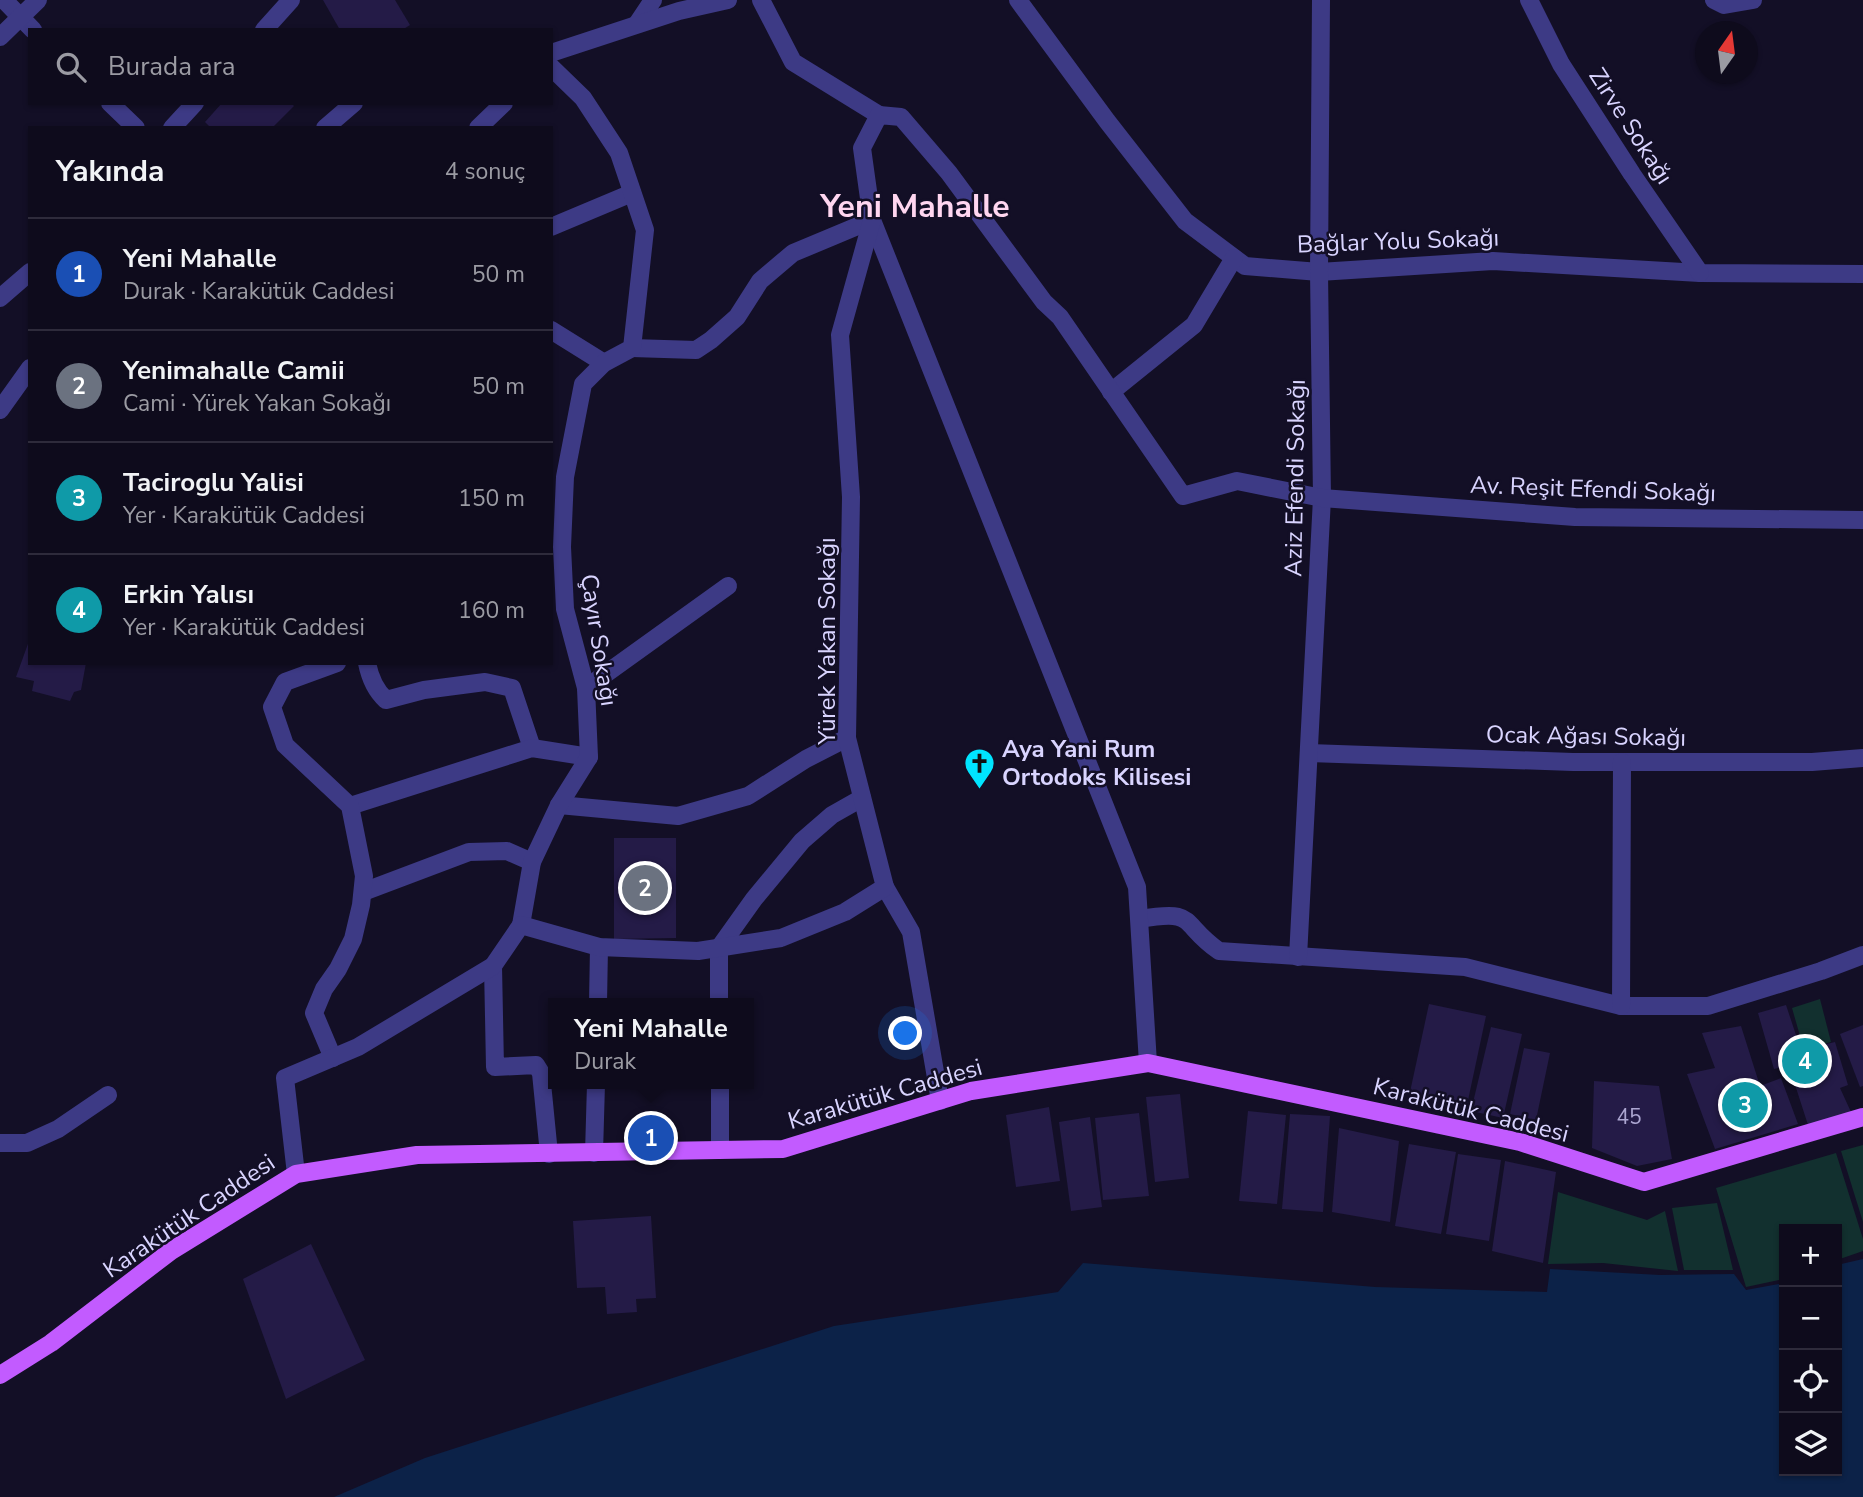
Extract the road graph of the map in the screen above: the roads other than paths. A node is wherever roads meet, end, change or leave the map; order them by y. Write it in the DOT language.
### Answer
graph roads {
  1 [pos="4,0"];
  2 [pos="38,0"];
  3 [pos="291,0"];
  4 [pos="653,0"];
  5 [pos="728,0"];
  6 [pos="761,0"];
  7 [pos="1018,0"];
  8 [pos="1321,0"];
  9 [pos="1529,0"];
  10 [pos="1714,0"];
  11 [pos="1753,0"];
  12 [pos="27,24"];
  13 [pos="636,24"];
  14 [pos="266,28"];
  15 [pos="0,37"];
  16 [pos="553,52"];
  17 [pos="553,69"];
  18 [pos="112,105"];
  19 [pos="193,105"];
  20 [pos="352,105"];
  21 [pos="502,105"];
  22 [pos="879,116"];
  23 [pos="134,126"];
  24 [pos="174,126"];
  25 [pos="327,126"];
  26 [pos="480,126"];
  27 [pos="632,193"];
  28 [pos="872,220"];
  29 [pos="553,226"];
  30 [pos="1234,258"];
  31 [pos="1319,272"];
  32 [pos="1700,273"];
  33 [pos="28,274"];
  34 [pos="1863,274"];
  35 [pos="0,298"];
  36 [pos="553,331"];
  37 [pos="632,348"];
  38 [pos="604,363"];
  39 [pos="28,371"];
  40 [pos="1111,391"];
  41 [pos="0,410"];
  42 [pos="1322,498"];
  43 [pos="1863,520"];
  44 [pos="557,568"];
  45 [pos="728,586"];
  46 [pos="332,665"];
  47 [pos="367,665"];
  48 [pos="586,688"];
  49 [pos="847,738"];
  50 [pos="532,748"];
  51 [pos="1309,753"];
  52 [pos="589,757"];
  53 [pos="1863,758"];
  54 [pos="1622,762"];
  55 [pos="862,798"];
  56 [pos="559,805"];
  57 [pos="351,806"];
  58 [pos="532,862"];
  59 [pos="885,887"];
  60 [pos="363,892"];
  61 [pos="1140,919"];
  62 [pos="521,925"];
  63 [pos="599,947"];
  64 [pos="719,948"];
  65 [pos="1863,955"];
  66 [pos="1298,957"];
  67 [pos="493,966"];
  68 [pos="598,998"];
  69 [pos="719,998"];
  70 [pos="1622,1006"];
  71 [pos="333,1058"];
  72 [pos="1149,1063"];
  73 [pos="596,1089"];
  74 [pos="720,1089"];
  75 [pos="108,1095"];
  76 [pos="940,1101"];
  77 [pos="1863,1117"];
  78 [pos="0,1143"];
  79 [pos="720,1150"];
  80 [pos="594,1153"];
  81 [pos="548,1154"];
  82 [pos="296,1174"];
  83 [pos="0,1375"];
  1 -- 12 [label="street"];
  2 -- 12 [label="street"];
  3 -- 14 [label="street"];
  4 -- 13 [label="street"];
  5 -- 13 [label="street"];
  6 -- 22 [label="street"];
  7 -- 30 [label="street, Bağlar Yolu Sokağı"];
  8 -- 31 [label="street, Aziz Efendi Sokağı"];
  9 -- 32 [label="street, Zirve Sokağı"];
  10 -- 11 [label="street"];
  12 -- 15 [label="street"];
  13 -- 16 [label="street"];
  17 -- 27 [label="street"];
  18 -- 23 [label="street"];
  19 -- 24 [label="street"];
  20 -- 25 [label="street"];
  21 -- 26 [label="street"];
  22 -- 28 [label="street"];
  22 -- 40 [label="street"];
  27 -- 29 [label="street"];
  27 -- 37 [label="street"];
  28 -- 37 [label="street"];
  28 -- 49 [label="street, Yürek Yakan Sokağı"];
  28 -- 61 [label="street"];
  30 -- 31 [label="street, Bağlar Yolu Sokağı"];
  30 -- 40 [label="street"];
  31 -- 32 [label="street, Bağlar Yolu Sokağı"];
  31 -- 42 [label="street, Aziz Efendi Sokağı"];
  32 -- 34 [label="street, Bağlar Yolu Sokağı"];
  33 -- 35 [label="street"];
  36 -- 38 [label="street"];
  37 -- 38 [label="street, Çayır Sokağı"];
  38 -- 44 [label="street, Çayır Sokağı"];
  39 -- 41 [label="street"];
  40 -- 42 [label="street, Av. Reşit Efendi Sokağı"];
  42 -- 43 [label="street, Av. Reşit Efendi Sokağı"];
  42 -- 51 [label="street, Aziz Efendi Sokağı"];
  44 -- 48 [label="street, Çayır Sokağı"];
  45 -- 48 [label="street"];
  46 -- 57 [label="street"];
  47 -- 50 [label="street"];
  48 -- 52 [label="street, Çayır Sokağı"];
  49 -- 55 [label="street, Yürek Yakan Sokağı"];
  49 -- 56 [label="street"];
  50 -- 52 [label="street"];
  50 -- 57 [label="street"];
  51 -- 54 [label="street, Ocak Ağası Sokağı"];
  51 -- 66 [label="street, Aziz Efendi Sokağı"];
  52 -- 56 [label="street"];
  53 -- 54 [label="street, Ocak Ağası Sokağı"];
  54 -- 70 [label="street"];
  55 -- 59 [label="street, Yürek Yakan Sokağı"];
  55 -- 64 [label="street"];
  56 -- 58 [label="street"];
  57 -- 60 [label="street"];
  58 -- 60 [label="street"];
  58 -- 62 [label="street"];
  59 -- 64 [label="street"];
  59 -- 76 [label="street, Yürek Yakan Sokağı"];
  60 -- 71 [label="street"];
  61 -- 66 [label="street"];
  61 -- 72 [label="street"];
  62 -- 63 [label="street"];
  62 -- 67 [label="street"];
  63 -- 64 [label="street"];
  63 -- 68 [label="street"];
  64 -- 69 [label="street"];
  65 -- 70 [label="street"];
  66 -- 70 [label="street"];
  67 -- 71 [label="street"];
  67 -- 81 [label="street"];
  71 -- 82 [label="street"];
  72 -- 76 [label="main road, Karakütük Caddesi"];
  72 -- 77 [label="main road, Karakütük Caddesi"];
  73 -- 80 [label="street"];
  74 -- 79 [label="street"];
  75 -- 78 [label="street"];
  76 -- 79 [label="main road, Karakütük Caddesi"];
  79 -- 80 [label="main road, Karakütük Caddesi"];
  80 -- 81 [label="main road, Karakütük Caddesi"];
  81 -- 82 [label="main road, Karakütük Caddesi"];
  82 -- 83 [label="main road, Karakütük Caddesi"];
}
